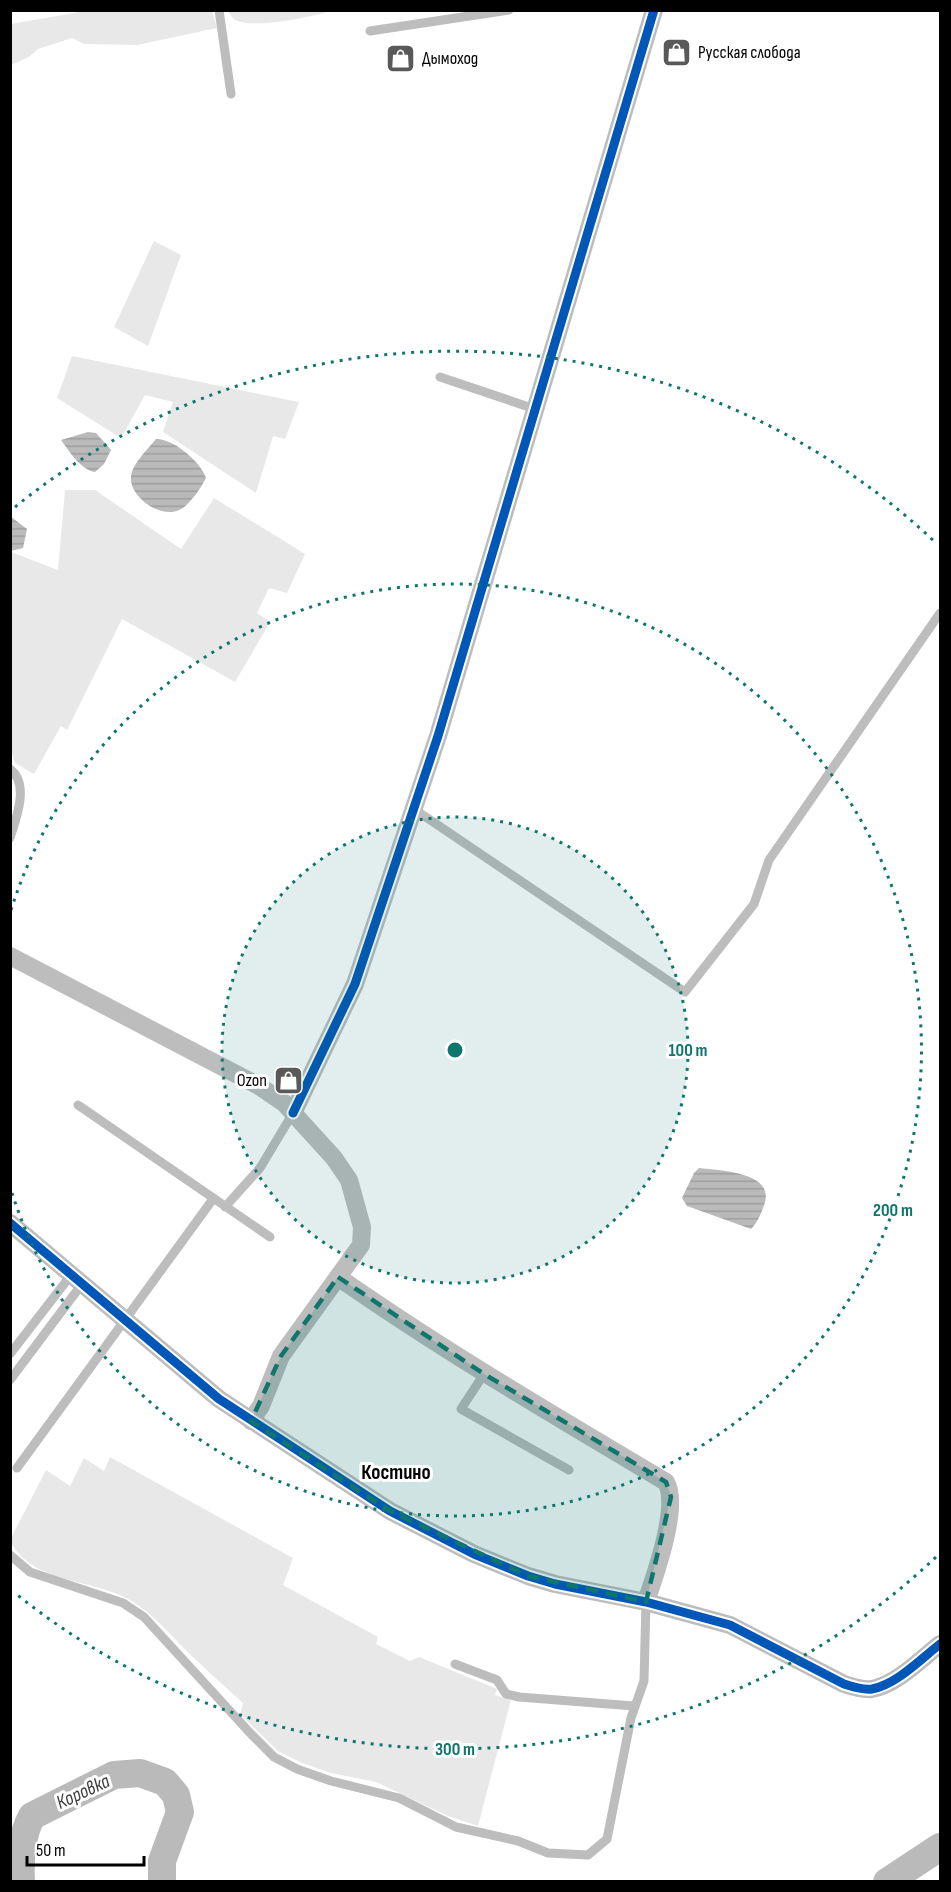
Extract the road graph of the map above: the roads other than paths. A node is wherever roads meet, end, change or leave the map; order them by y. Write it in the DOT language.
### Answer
graph roads {
  1 [pos="219,10"];
  2 [pos="509,10"];
  3 [pos="654,10"];
  4 [pos="370,31"];
  5 [pos="231,94"];
  6 [pos="440,377"];
  7 [pos="534,409"];
  8 [pos="940,613"];
  9 [pos="10,769"];
  10 [pos="414,809"];
  11 [pos="10,838"];
  12 [pos="10,956"];
  13 [pos="78,1106"];
  14 [pos="293,1113"];
  15 [pos="213,1199"];
  16 [pos="225,1207"];
  17 [pos="10,1222"];
  18 [pos="270,1237"];
  19 [pos="338,1277"];
  20 [pos="76,1280"];
  21 [pos="125,1322"];
  22 [pos="10,1354"];
  23 [pos="484,1374"];
  24 [pos="10,1380"];
  25 [pos="251,1421"];
  26 [pos="17,1468"];
  27 [pos="569,1470"];
  28 [pos="10,1555"];
  29 [pos="646,1602"];
  30 [pos="940,1644"];
  31 [pos="455,1664"];
  32 [pos="634,1706"];
  1 -- 5 [label="lane"];
  2 -- 4 [label="lane"];
  3 -- 7 [label="street"];
  6 -- 7 [label="lane"];
  7 -- 10 [label="street"];
  8 -- 10 [label="lane"];
  9 -- 11 [label="lane"];
  10 -- 14 [label="street"];
  12 -- 14 [label="street"];
  13 -- 15 [label="lane"];
  14 -- 16 [label="lane"];
  14 -- 19 [label="street"];
  15 -- 16 [label="lane"];
  15 -- 21 [label="lane"];
  16 -- 18 [label="lane"];
  17 -- 20 [label="street"];
  19 -- 23 [label="street"];
  19 -- 25 [label="street"];
  20 -- 21 [label="street"];
  20 -- 22 [label="lane"];
  20 -- 24 [label="lane"];
  21 -- 25 [label="street"];
  21 -- 26 [label="lane"];
  23 -- 27 [label="lane"];
  23 -- 29 [label="street"];
  25 -- 29 [label="street"];
  28 -- 32 [label="lane"];
  29 -- 30 [label="street"];
  29 -- 32 [label="lane"];
  31 -- 32 [label="lane"];
}
